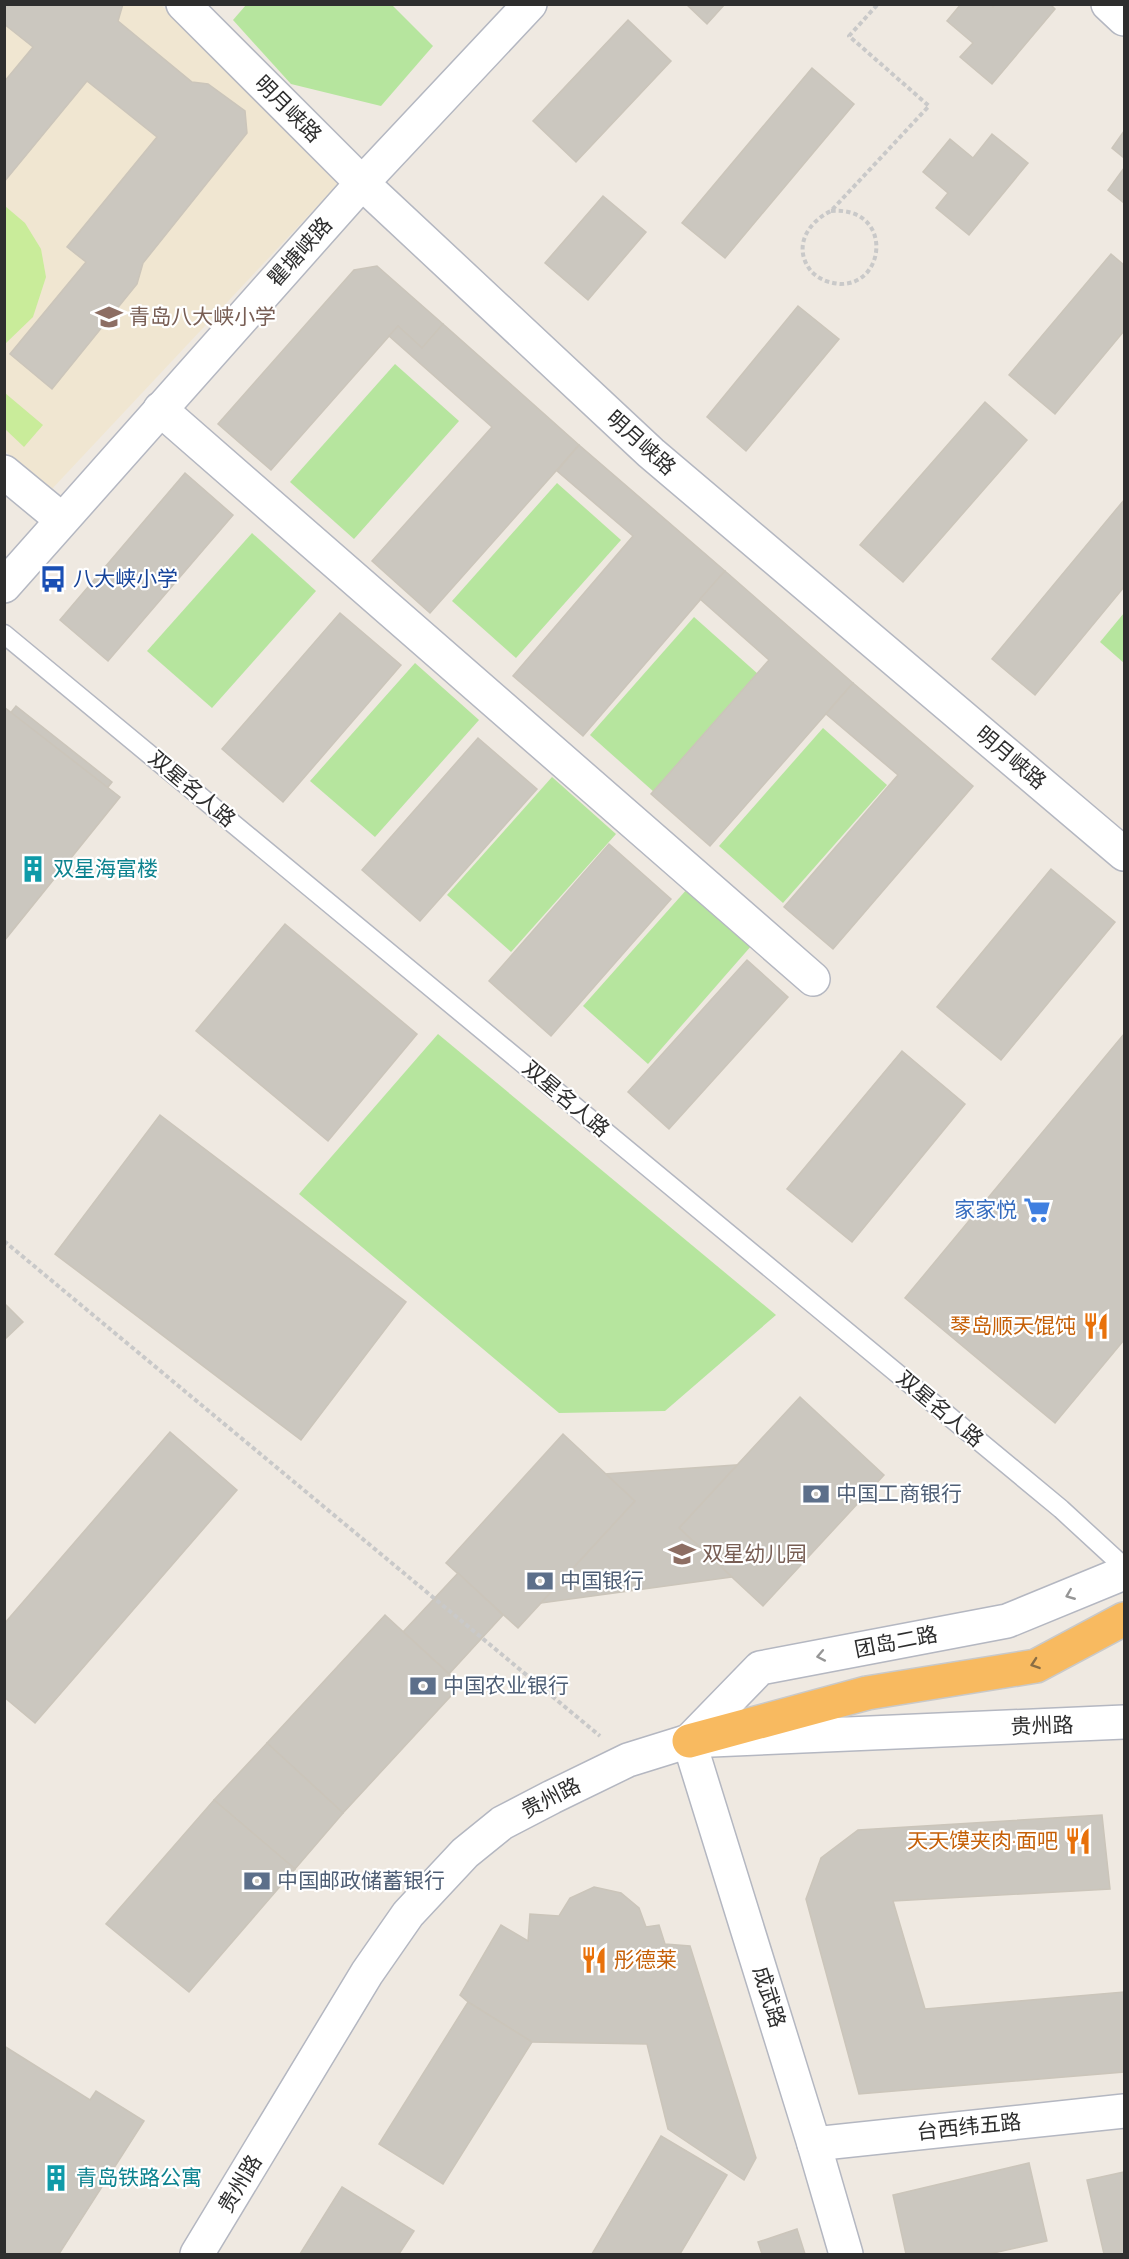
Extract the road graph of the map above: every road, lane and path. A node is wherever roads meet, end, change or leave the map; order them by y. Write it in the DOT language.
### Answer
graph roads {
  1 [pos="183,4"];
  2 [pos="530,4"];
  3 [pos="878,4"];
  4 [pos="1108,4"];
  5 [pos="1125,19"];
  6 [pos="362,183"];
  7 [pos="831,211"];
  8 [pos="160,409"];
  9 [pos="4,472"];
  10 [pos="61,519"];
  11 [pos="4,586"];
  12 [pos="4,634"];
  13 [pos="1125,854"];
  14 [pos="813,979"];
  15 [pos="4,1241"];
  16 [pos="1125,1567"];
  17 [pos="1125,1573"];
  18 [pos="1125,1618"];
  19 [pos="1125,1722"];
  20 [pos="689,1741"];
  21 [pos="628,1760"];
  22 [pos="1125,2111"];
  23 [pos="814,2144"];
  24 [pos="197,2254"];
  25 [pos="846,2254"];
  1 -- 6 [label="street, 明月峡路"];
  2 -- 6 [label="street, 瞿塘峡路"];
  3 -- 7 [label="path"];
  4 -- 5 [label="street"];
  6 -- 8 [label="street, 瞿塘峡路"];
  6 -- 13 [label="street, 明月峡路"];
  7 -- 7 [label="path"];
  8 -- 10 [label="street, 瞿塘峡路"];
  8 -- 14 [label="street"];
  9 -- 10 [label="street"];
  10 -- 11 [label="street, 瞿塘峡路"];
  12 -- 16 [label="lane, 双星名人路"];
  15 -- 21 [label="path"];
  17 -- 20 [label="street, 团岛二路, one-way"];
  18 -- 20 [label="highway, one-way"];
  19 -- 20 [label="street, 贵州路"];
  20 -- 21 [label="street, 贵州路"];
  20 -- 23 [label="street, 成武路"];
  21 -- 24 [label="street, 贵州路"];
  22 -- 23 [label="street, 台西纬五路"];
  23 -- 25 [label="street, 成武路"];
}
